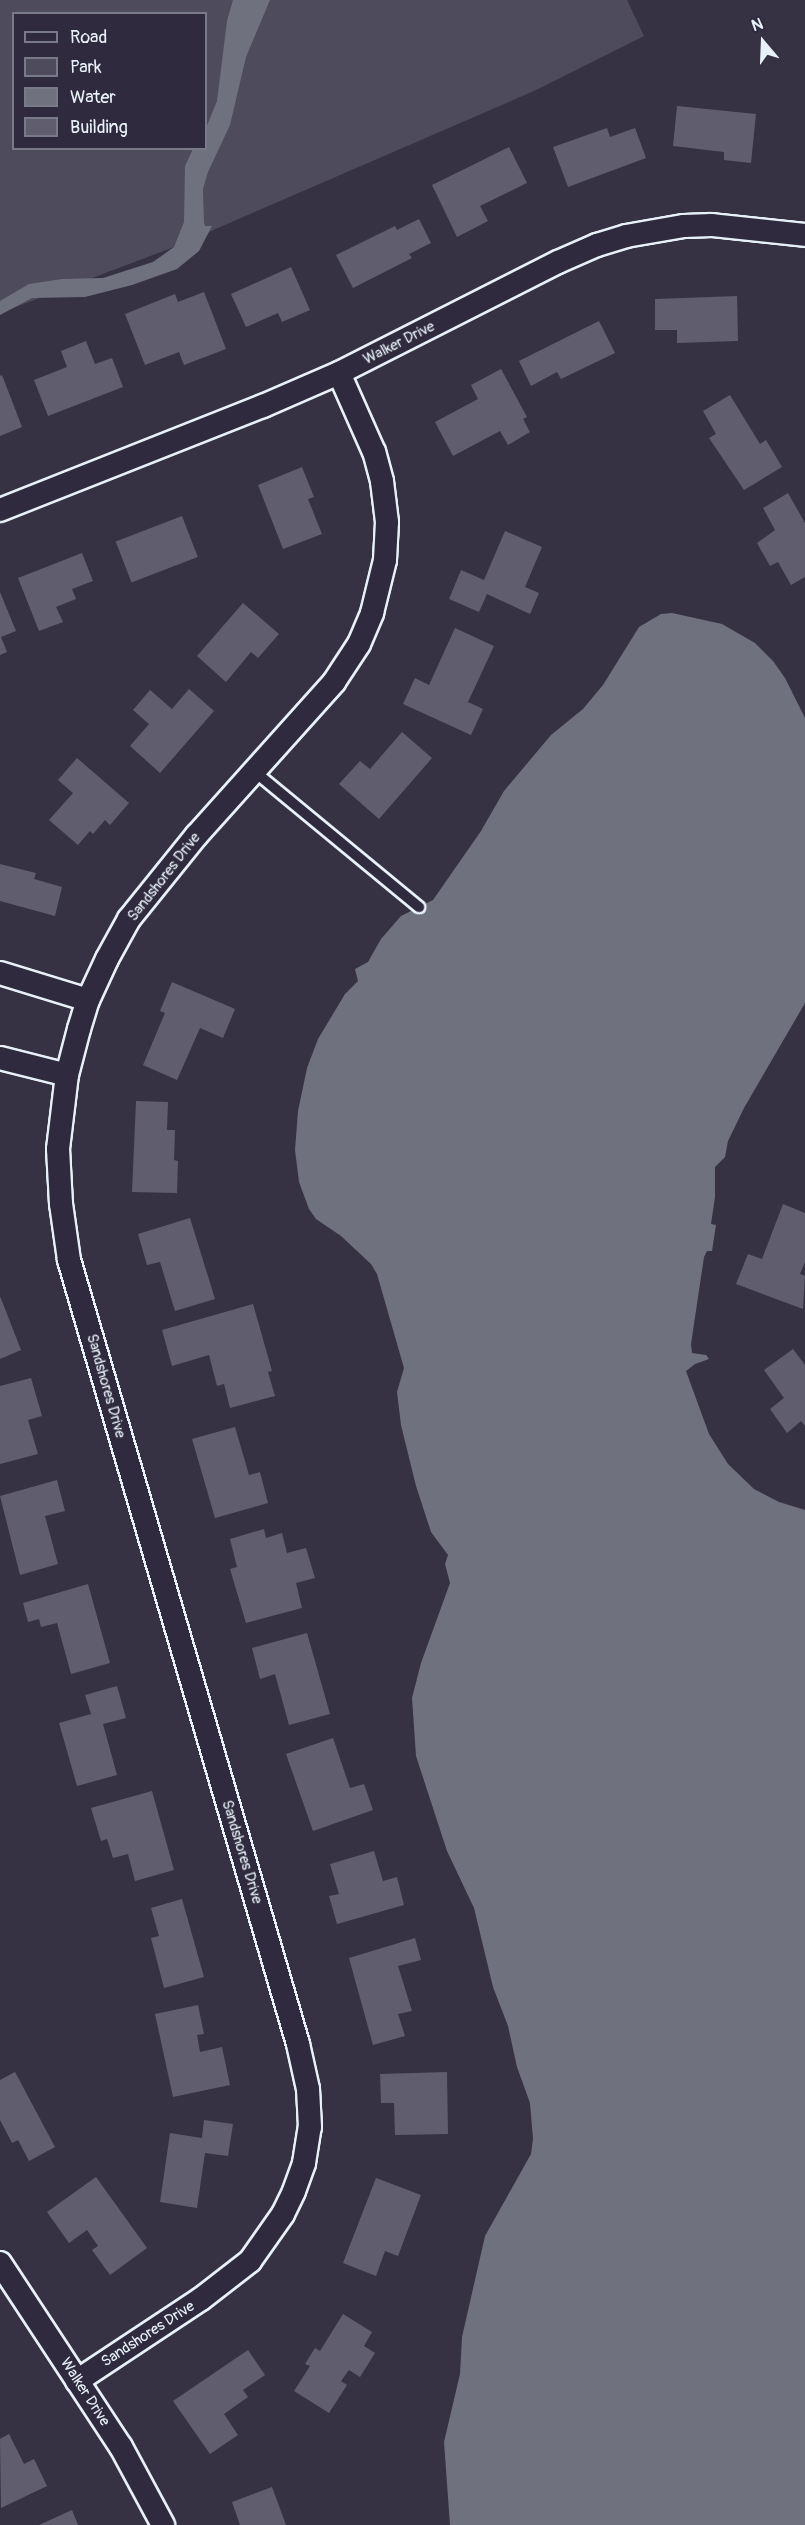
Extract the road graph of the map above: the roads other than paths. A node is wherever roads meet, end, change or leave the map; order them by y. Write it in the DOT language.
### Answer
graph roads {
  1 [pos="805,235"];
  2 [pos="339,373"];
  3 [pos="0,510"];
  4 [pos="253,770"];
  5 [pos="419,907"];
  6 [pos="0,972"];
  7 [pos="88,1000"];
  8 [pos="0,1058"];
  9 [pos="67,1075"];
  10 [pos="0,2263"];
  11 [pos="77,2381"];
  12 [pos="163,2525"];
  1 -- 2 [label="street, Walker Drive"];
  2 -- 3 [label="street, Walker Drive"];
  2 -- 4 [label="street, Sandshores Drive"];
  4 -- 5 [label="lane"];
  4 -- 7 [label="street, Sandshores Drive"];
  6 -- 7 [label="street"];
  7 -- 9 [label="street, Sandshores Drive"];
  8 -- 9 [label="street"];
  9 -- 11 [label="street, Sandshores Drive"];
  10 -- 11 [label="street, Walker Drive"];
  11 -- 12 [label="street, Walker Drive"];
}
